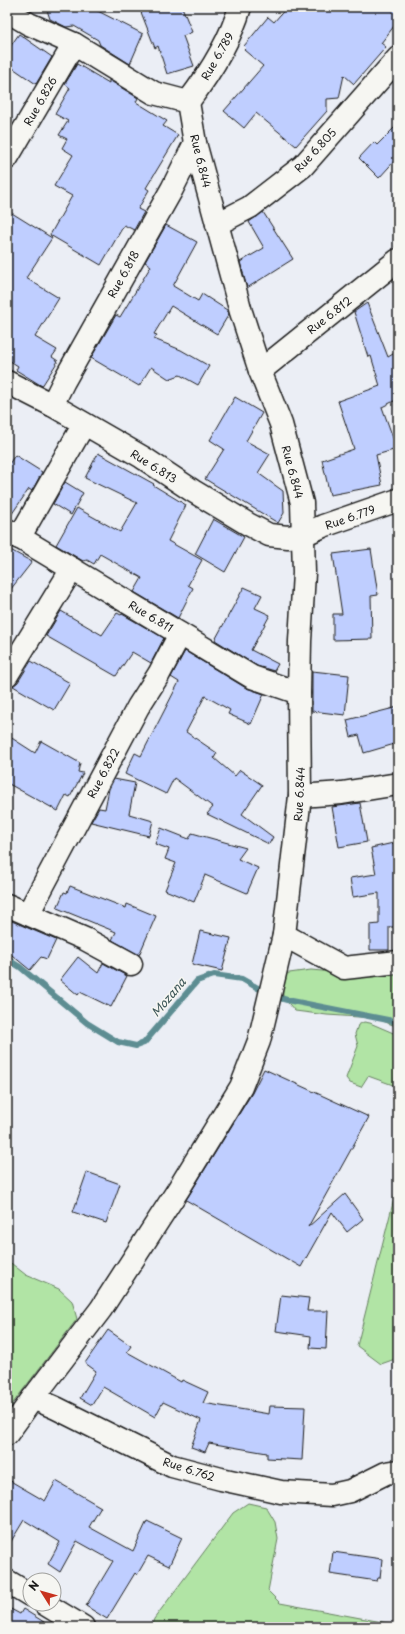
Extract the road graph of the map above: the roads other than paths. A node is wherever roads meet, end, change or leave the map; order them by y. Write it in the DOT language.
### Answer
graph roads {
  1 [pos="240,7"];
  2 [pos="7,11"];
  3 [pos="74,44"];
  4 [pos="398,58"];
  5 [pos="188,102"];
  6 [pos="195,142"];
  7 [pos="7,158"];
  8 [pos="217,224"];
  9 [pos="398,260"];
  10 [pos="260,371"];
  11 [pos="7,382"];
  12 [pos="52,405"];
  13 [pos="84,424"];
  14 [pos="398,500"];
  15 [pos="13,534"];
  16 [pos="303,535"];
  17 [pos="72,569"];
  18 [pos="180,634"];
  19 [pos="7,675"];
  20 [pos="299,693"];
  21 [pos="398,784"];
  22 [pos="300,796"];
  23 [pos="7,905"];
  24 [pos="28,914"];
  25 [pos="284,934"];
  26 [pos="398,962"];
  27 [pos="131,964"];
  28 [pos="33,1398"];
  29 [pos="7,1434"];
  30 [pos="398,1472"];
  31 [pos="7,1581"];
  32 [pos="22,1590"];
  33 [pos="58,1612"];
  34 [pos="83,1627"];
  1 -- 5 [label="street, Rue 6.789"];
  2 -- 3 [label="street"];
  3 -- 5 [label="street"];
  3 -- 7 [label="street, Rue 6.826"];
  4 -- 8 [label="street, Rue 6.805"];
  5 -- 6 [label="street, Rue 6.844"];
  6 -- 8 [label="street, Rue 6.844"];
  6 -- 12 [label="street, Rue 6.818"];
  8 -- 10 [label="street, Rue 6.844"];
  9 -- 10 [label="street, Rue 6.812"];
  10 -- 16 [label="street, Rue 6.844"];
  11 -- 12 [label="street, Rue 6.813"];
  12 -- 13 [label="street, Rue 6.813"];
  13 -- 15 [label="street"];
  13 -- 16 [label="street, Rue 6.813"];
  14 -- 16 [label="street, Rue 6.779"];
  15 -- 17 [label="street, Rue 6.811"];
  16 -- 20 [label="street, Rue 6.844"];
  17 -- 18 [label="street, Rue 6.811"];
  17 -- 19 [label="street"];
  18 -- 20 [label="street, Rue 6.811"];
  18 -- 24 [label="street, Rue 6.822"];
  20 -- 22 [label="street, Rue 6.844"];
  21 -- 22 [label="street"];
  22 -- 25 [label="street, Rue 6.844"];
  23 -- 24 [label="street"];
  24 -- 27 [label="street"];
  25 -- 26 [label="street"];
  25 -- 28 [label="street, Rue 6.844"];
  28 -- 29 [label="street"];
  28 -- 30 [label="street, Rue 6.762"];
  31 -- 32 [label="street"];
  33 -- 34 [label="street"];
}
